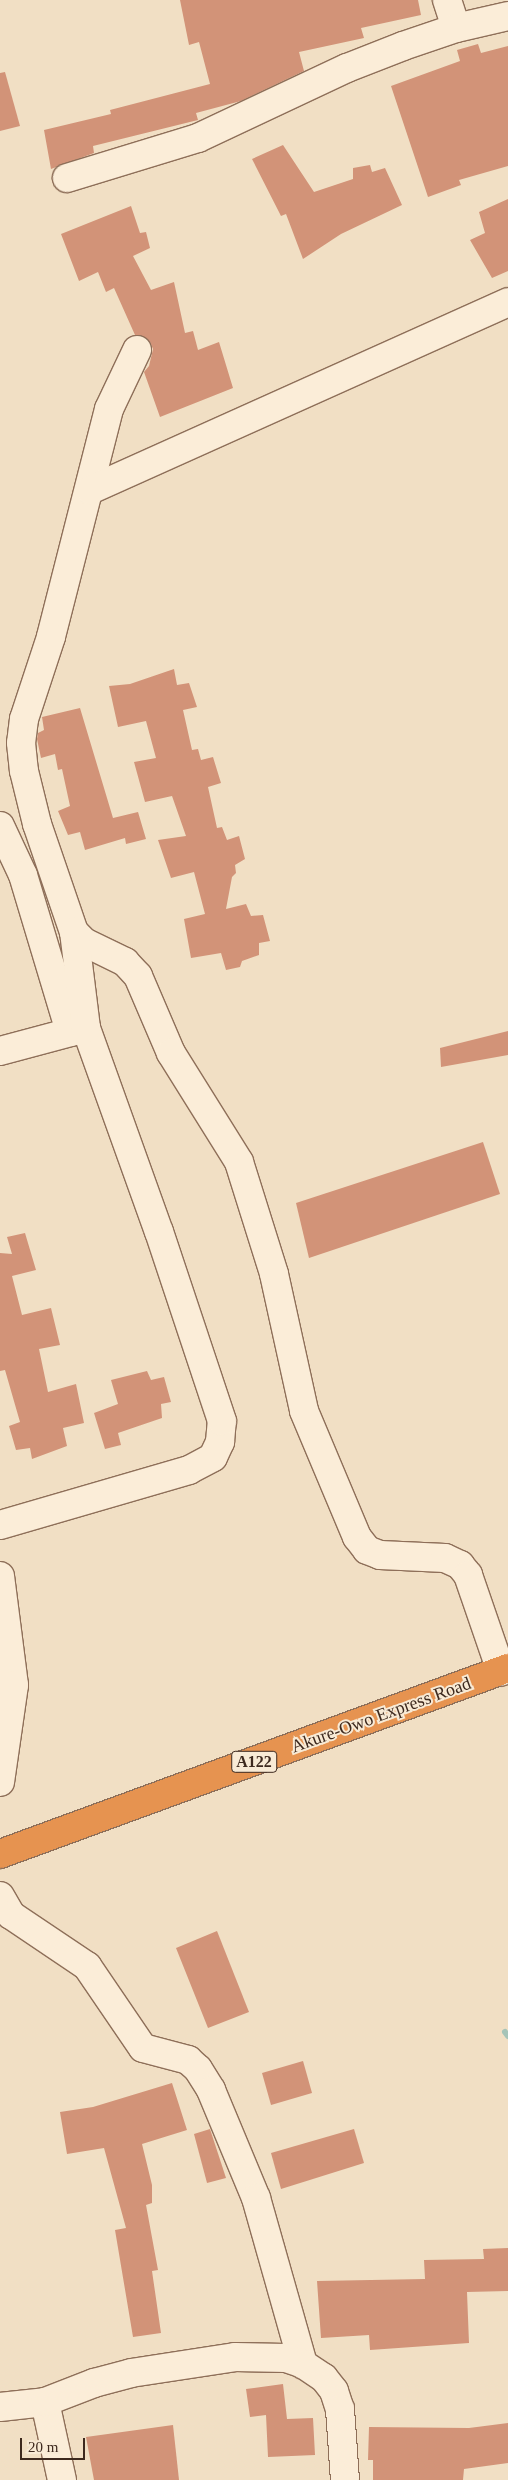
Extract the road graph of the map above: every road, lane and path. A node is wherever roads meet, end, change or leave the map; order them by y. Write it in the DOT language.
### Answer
graph roads {
  1 [pos="447,0"];
  2 [pos="508,16"];
  3 [pos="456,28"];
  4 [pos="67,178"];
  5 [pos="508,302"];
  6 [pos="137,350"];
  7 [pos="90,490"];
  8 [pos="0,826"];
  9 [pos="74,932"];
  10 [pos="78,1030"];
  11 [pos="0,1051"];
  12 [pos="0,1525"];
  13 [pos="0,1576"];
  14 [pos="505,1670"];
  15 [pos="0,1782"];
  16 [pos="0,1854"];
  17 [pos="0,1896"];
  18 [pos="303,2364"];
  19 [pos="45,2402"];
  20 [pos="0,2407"];
  21 [pos="62,2480"];
  22 [pos="345,2480"];
  1 -- 3 [label="street"];
  2 -- 3 [label="street"];
  3 -- 4 [label="street"];
  5 -- 7 [label="street"];
  6 -- 7 [label="street"];
  7 -- 9 [label="street"];
  8 -- 10 [label="street"];
  9 -- 10 [label="street"];
  9 -- 14 [label="street"];
  10 -- 11 [label="street"];
  10 -- 12 [label="street"];
  13 -- 15 [label="street"];
  14 -- 16 [label="highway, Akure-Owo Express Road / A122"];
  17 -- 18 [label="street"];
  18 -- 19 [label="street"];
  18 -- 22 [label="street"];
  19 -- 20 [label="street"];
  19 -- 21 [label="street"];
}
